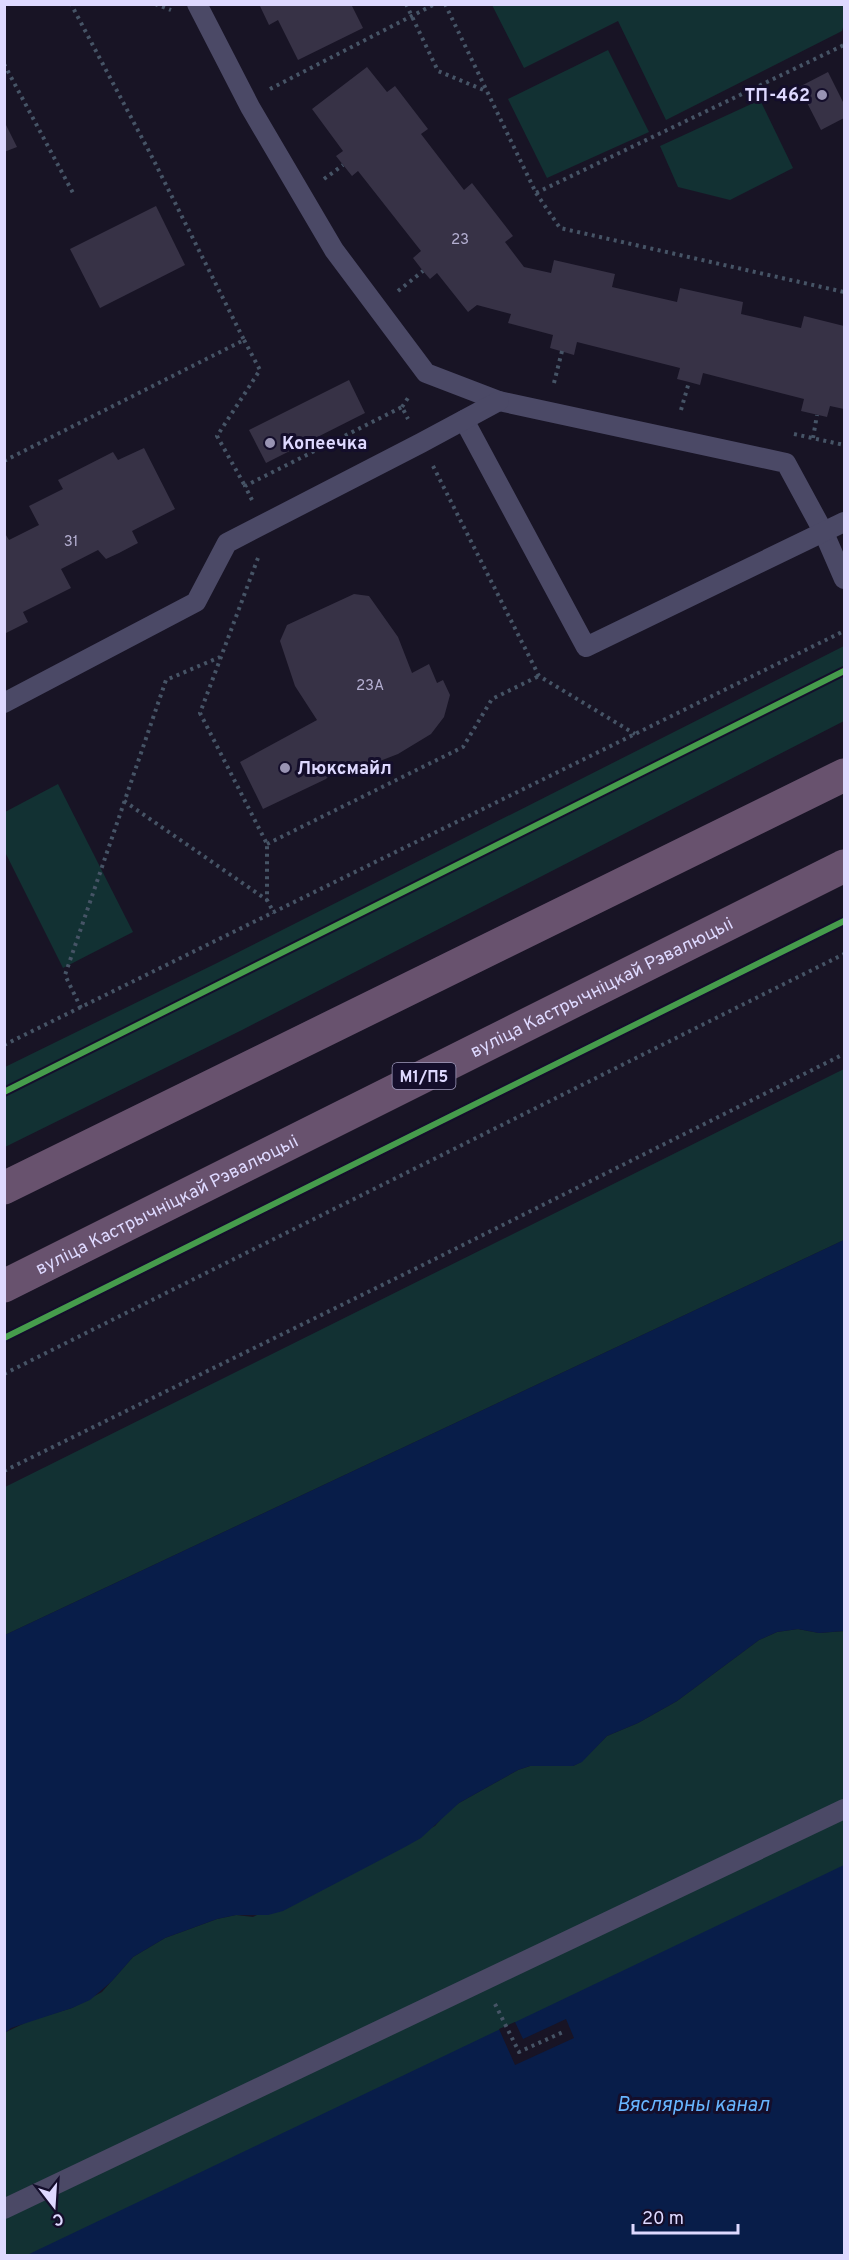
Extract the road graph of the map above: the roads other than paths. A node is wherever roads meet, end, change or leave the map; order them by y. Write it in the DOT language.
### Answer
graph roads {
  1 [pos="197,4"];
  2 [pos="499,401"];
  3 [pos="464,420"];
  4 [pos="844,522"];
  5 [pos="824,533"];
  6 [pos="844,579"];
  7 [pos="4,703"];
  8 [pos="844,775"];
  9 [pos="844,866"];
  10 [pos="4,1188"];
  11 [pos="4,1286"];
  12 [pos="844,1809"];
  13 [pos="4,2209"];
  1 -- 2 [label="lane"];
  2 -- 3 [label="lane"];
  2 -- 5 [label="lane"];
  3 -- 5 [label="lane"];
  3 -- 7 [label="lane"];
  4 -- 5 [label="lane"];
  5 -- 6 [label="lane"];
  8 -- 10 [label="highway"];
  9 -- 11 [label="highway, вуліца Кастрычніцкай Рэвалюцыі / М1/П5"];
  12 -- 13 [label="lane"];
}
